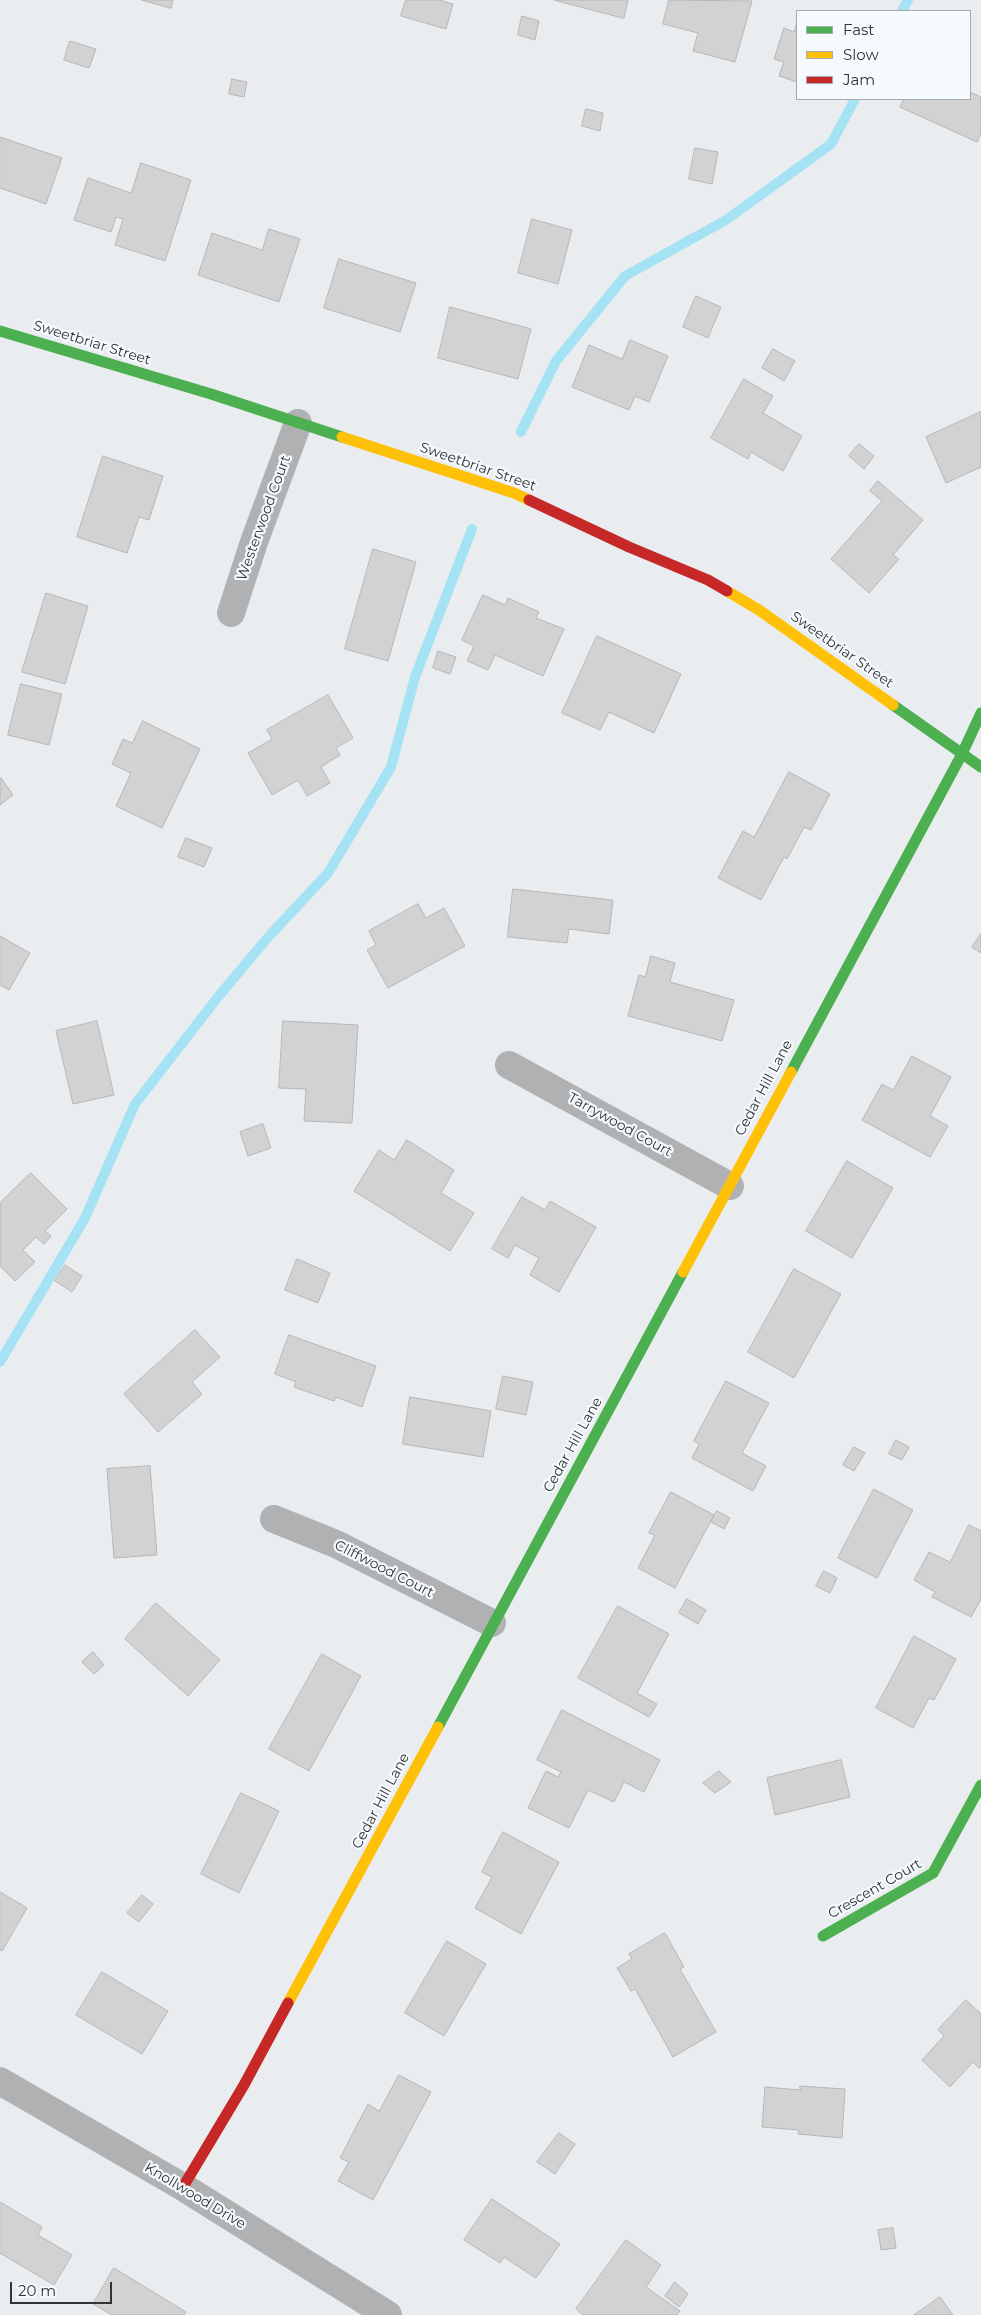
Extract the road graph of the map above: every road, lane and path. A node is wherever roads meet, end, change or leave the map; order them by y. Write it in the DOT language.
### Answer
graph roads {
  1 [pos="0,331"];
  2 [pos="298,423"];
  3 [pos="231,613"];
  4 [pos="981,712"];
  5 [pos="962,754"];
  6 [pos="981,767"];
  7 [pos="509,1065"];
  8 [pos="730,1186"];
  9 [pos="274,1519"];
  10 [pos="492,1624"];
  11 [pos="981,1785"];
  12 [pos="823,1936"];
  13 [pos="0,2081"];
  14 [pos="183,2187"];
  15 [pos="388,2315"];
  1 -- 2 [label="street, Sweetbriar Street"];
  2 -- 3 [label="street, Westerwood Court"];
  2 -- 5 [label="street, Sweetbriar Street"];
  4 -- 5 [label="street, Cedar Hill Lane"];
  5 -- 6 [label="street, Sweetbriar Street"];
  5 -- 8 [label="street, Cedar Hill Lane"];
  7 -- 8 [label="street, Tarrywood Court"];
  8 -- 10 [label="street, Cedar Hill Lane"];
  9 -- 10 [label="street, Cliffwood Court"];
  10 -- 14 [label="street, Cedar Hill Lane"];
  11 -- 12 [label="street, Crescent Court"];
  13 -- 14 [label="street, Knollwood Drive"];
  14 -- 15 [label="street, Knollwood Drive"];
}
